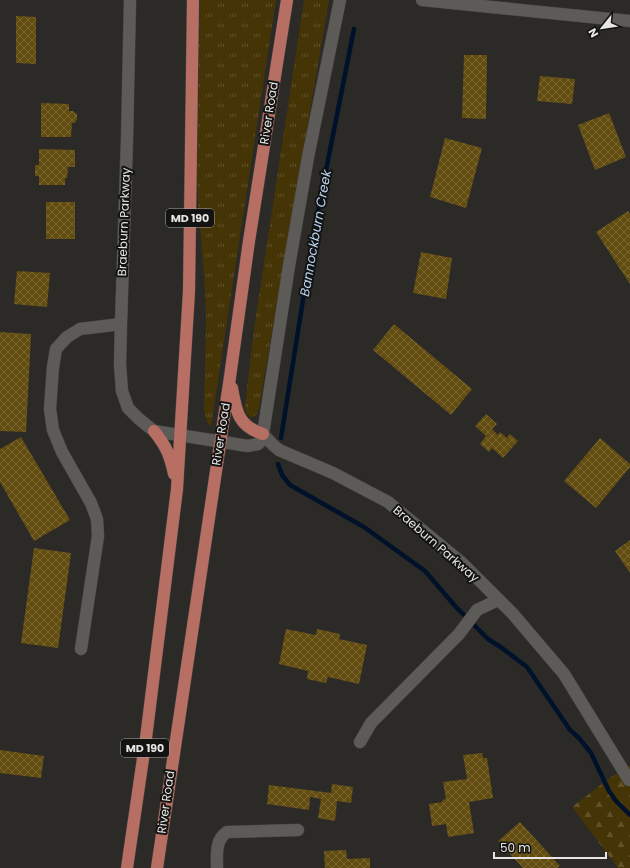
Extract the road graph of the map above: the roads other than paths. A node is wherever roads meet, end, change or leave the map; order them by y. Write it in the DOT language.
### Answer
graph roads {
  1 [pos="130,0"];
  2 [pos="193,0"];
  3 [pos="287,0"];
  4 [pos="340,0"];
  5 [pos="422,0"];
  6 [pos="630,21"];
  7 [pos="121,324"];
  8 [pos="230,377"];
  9 [pos="154,431"];
  10 [pos="263,434"];
  11 [pos="179,435"];
  12 [pos="220,441"];
  13 [pos="177,489"];
  14 [pos="498,600"];
  15 [pos="81,650"];
  16 [pos="360,742"];
  17 [pos="629,780"];
  18 [pos="298,830"];
  19 [pos="127,868"];
  20 [pos="157,868"];
  21 [pos="217,868"];
  1 -- 7 [label="street, Braeburn Parkway"];
  2 -- 11 [label="main road, MD 190"];
  3 -- 8 [label="main road, River Road / MD 190"];
  4 -- 10 [label="street"];
  5 -- 6 [label="street"];
  7 -- 9 [label="street, Braeburn Parkway"];
  7 -- 15 [label="street"];
  8 -- 10 [label="main road"];
  8 -- 12 [label="main road, River Road / MD 190"];
  9 -- 11 [label="street"];
  9 -- 13 [label="main road"];
  10 -- 12 [label="street"];
  10 -- 14 [label="street, Braeburn Parkway"];
  11 -- 12 [label="street"];
  11 -- 13 [label="main road, MD 190"];
  12 -- 20 [label="main road, River Road / MD 190"];
  13 -- 19 [label="main road, MD 190"];
  14 -- 16 [label="street"];
  14 -- 17 [label="street, Braeburn Parkway"];
  18 -- 21 [label="street"];
}
